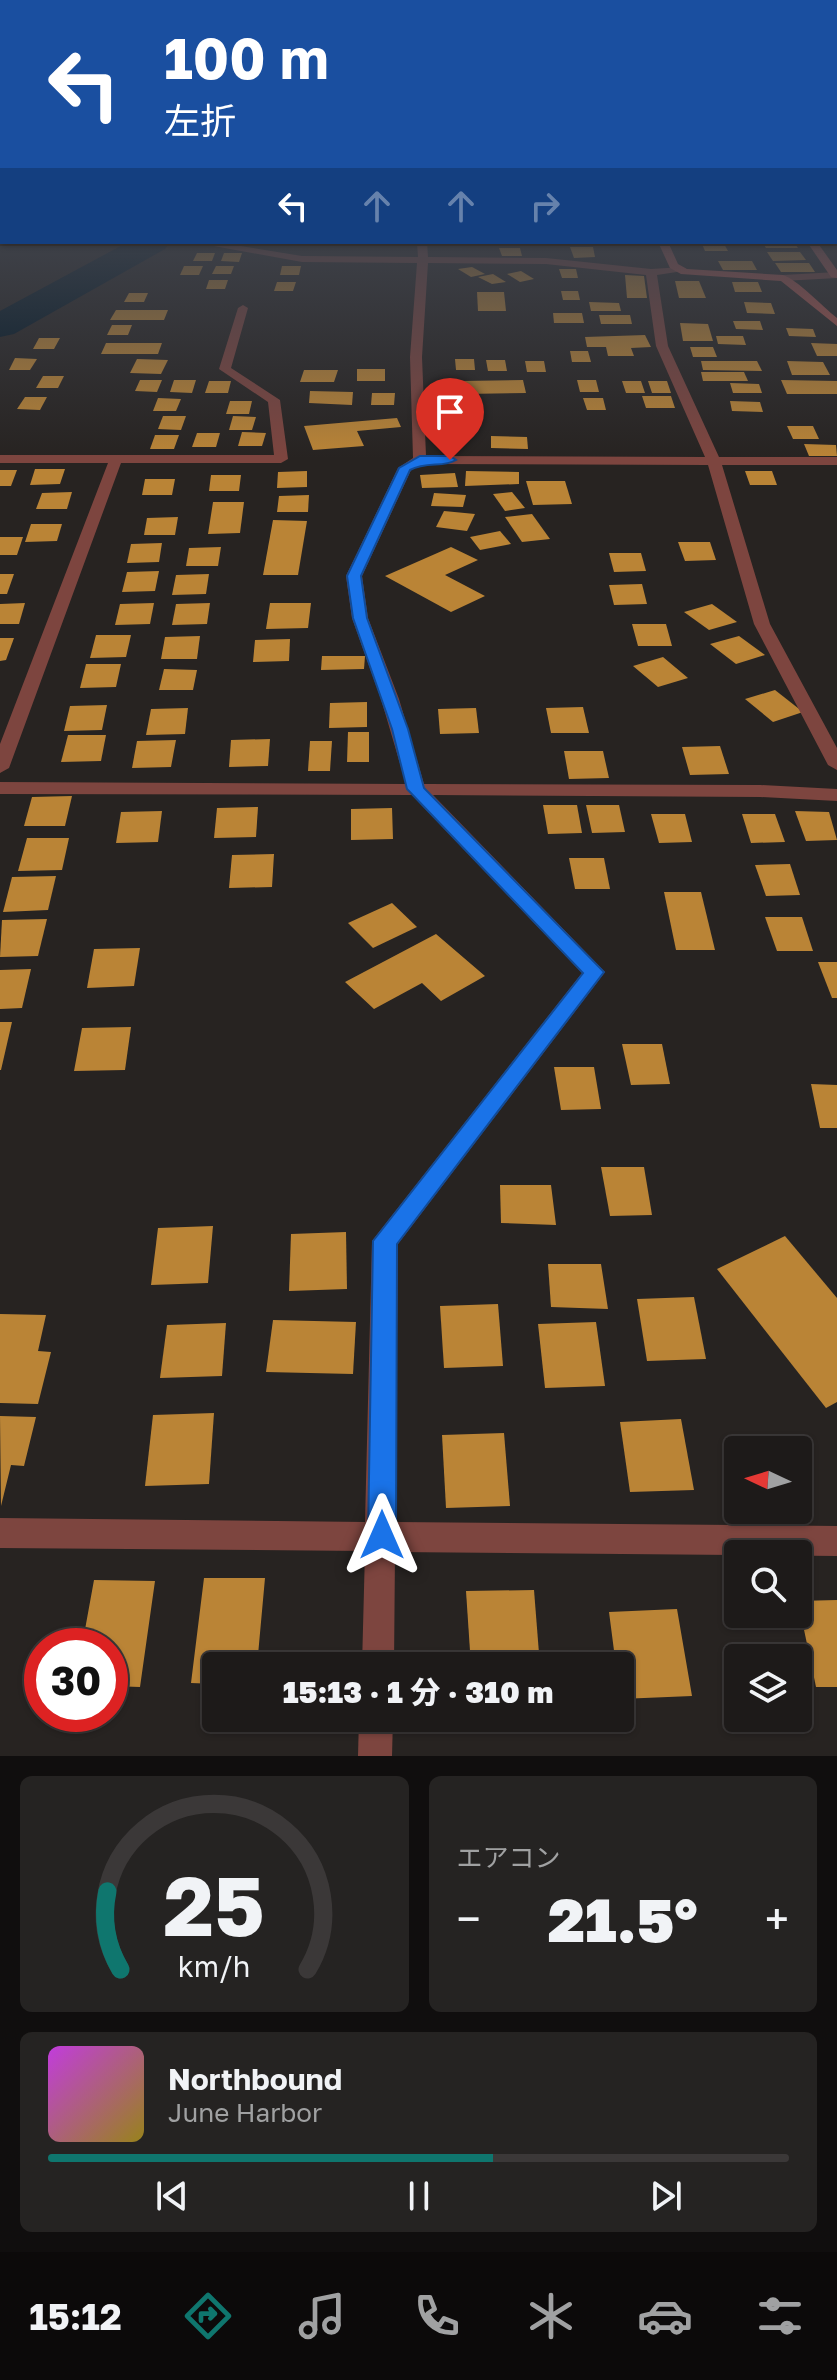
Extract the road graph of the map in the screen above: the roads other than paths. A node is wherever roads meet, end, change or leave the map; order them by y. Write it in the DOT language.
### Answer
graph roads {
  1 [pos="419,294"];
  2 [pos="654,294"];
  3 [pos="802,294"];
  4 [pos="243,308"];
  5 [pos="837,323"];
  6 [pos="0,459"];
  7 [pos="116,459"];
  8 [pos="420,460"];
  9 [pos="714,461"];
  10 [pos="837,461"];
  11 [pos="837,765"];
  12 [pos="0,768"];
  13 [pos="0,788"];
  14 [pos="416,789"];
  15 [pos="837,795"];
  16 [pos="0,1533"];
  17 [pos="382,1535"];
  18 [pos="837,1541"];
  19 [pos="378,1652"];
  20 [pos="376,1732"];
  21 [pos="375,1756"];
  1 -- 8 [label="street"];
  2 -- 9 [label="street"];
  3 -- 5 [label="street"];
  4 -- 7 [label="street"];
  6 -- 7 [label="street"];
  7 -- 12 [label="street"];
  8 -- 9 [label="street"];
  8 -- 14 [label="street"];
  9 -- 10 [label="street"];
  9 -- 11 [label="street"];
  13 -- 14 [label="street"];
  14 -- 15 [label="street"];
  14 -- 17 [label="street"];
  16 -- 17 [label="street"];
  17 -- 18 [label="street"];
  17 -- 19 [label="street"];
  20 -- 21 [label="street"];
}
